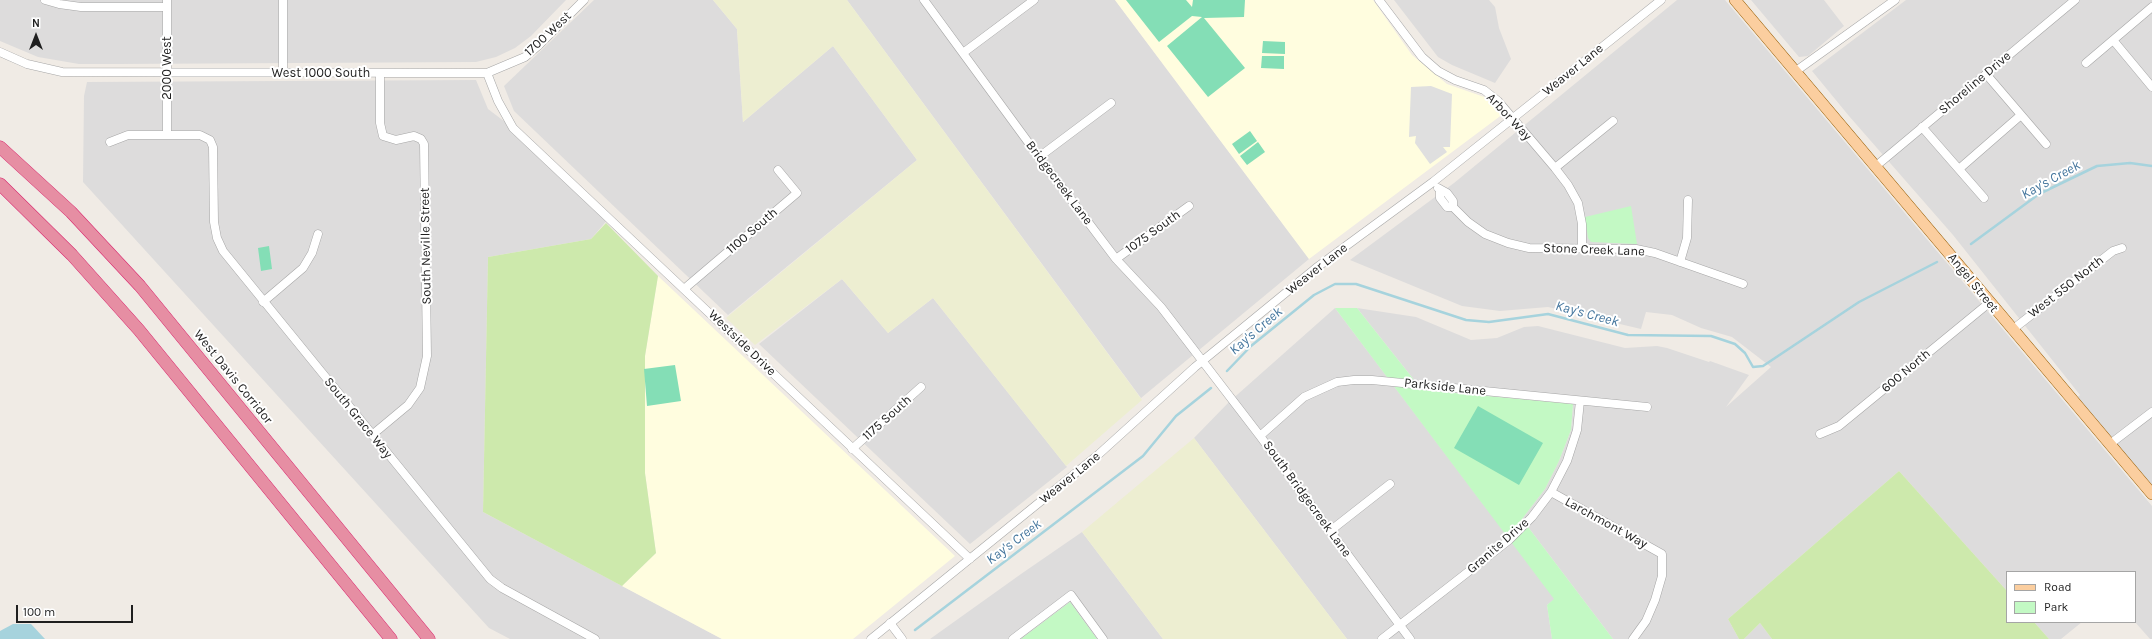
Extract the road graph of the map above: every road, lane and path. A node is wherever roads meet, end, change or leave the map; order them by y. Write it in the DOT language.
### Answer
graph roads {
  1 [pos="44,0"];
  2 [pos="283,0"];
  3 [pos="584,0"];
  4 [pos="924,0"];
  5 [pos="1034,0"];
  6 [pos="1379,0"];
  7 [pos="1661,0"];
  8 [pos="1735,0"];
  9 [pos="1895,0"];
  10 [pos="2075,0"];
  11 [pos="2148,0"];
  12 [pos="167,3"];
  13 [pos="2152,5"];
  14 [pos="2113,40"];
  15 [pos="0,52"];
  16 [pos="963,53"];
  17 [pos="2086,63"];
  18 [pos="1796,71"];
  19 [pos="283,72"];
  20 [pos="167,73"];
  21 [pos="380,73"];
  22 [pos="487,73"];
  23 [pos="1986,74"];
  24 [pos="2152,87"];
  25 [pos="1111,103"];
  26 [pos="2021,115"];
  27 [pos="1513,119"];
  28 [pos="1613,121"];
  29 [pos="1922,127"];
  30 [pos="168,135"];
  31 [pos="110,142"];
  32 [pos="2046,144"];
  33 [pos="0,147"];
  34 [pos="1039,157"];
  35 [pos="1876,166"];
  36 [pos="1555,168"];
  37 [pos="1959,169"];
  38 [pos="778,170"];
  39 [pos="1434,182"];
  40 [pos="0,184"];
  41 [pos="1984,198"];
  42 [pos="1688,200"];
  43 [pos="1189,206"];
  44 [pos="318,234"];
  45 [pos="1582,248"];
  46 [pos="2122,248"];
  47 [pos="1116,259"];
  48 [pos="1680,262"];
  49 [pos="1743,284"];
  50 [pos="684,289"];
  51 [pos="263,302"];
  52 [pos="1989,302"];
  53 [pos="2012,330"];
  54 [pos="1202,361"];
  55 [pos="921,387"];
  56 [pos="1580,401"];
  57 [pos="1647,407"];
  58 [pos="2152,412"];
  59 [pos="1820,434"];
  60 [pos="372,435"];
  61 [pos="1260,436"];
  62 [pos="2110,444"];
  63 [pos="852,449"];
  64 [pos="1390,484"];
  65 [pos="1551,492"];
  66 [pos="2152,494"];
  67 [pos="1330,530"];
  68 [pos="970,559"];
  69 [pos="890,623"];
  70 [pos="1400,626"];
  71 [pos="391,639"];
  72 [pos="429,639"];
  73 [pos="595,639"];
  74 [pos="870,639"];
  75 [pos="902,639"];
  76 [pos="1013,639"];
  77 [pos="1103,639"];
  78 [pos="1382,639"];
  79 [pos="1410,639"];
  80 [pos="1633,639"];
  1 -- 12 [label="street"];
  2 -- 19 [label="street"];
  3 -- 22 [label="street, 1700 West"];
  4 -- 16 [label="street, Bridgecreek Lane"];
  5 -- 16 [label="street"];
  6 -- 27 [label="street, Arbor Way"];
  7 -- 27 [label="street, Weaver Lane"];
  8 -- 18 [label="main road, Angel Street"];
  9 -- 18 [label="street"];
  10 -- 23 [label="street, Shoreline Drive"];
  11 -- 13 [label="street"];
  12 -- 20 [label="street, 2000 West"];
  13 -- 14 [label="street"];
  14 -- 17 [label="street"];
  14 -- 24 [label="street"];
  15 -- 20 [label="street, West 1000 South"];
  16 -- 34 [label="street, Bridgecreek Lane"];
  18 -- 35 [label="main road, Angel Street"];
  19 -- 20 [label="street, West 1000 South"];
  19 -- 21 [label="street, West 1000 South"];
  20 -- 30 [label="street, 2000 West"];
  21 -- 22 [label="street, West 1000 South"];
  21 -- 60 [label="street, South Neville Street"];
  22 -- 50 [label="street, Westside Drive"];
  23 -- 26 [label="street"];
  23 -- 29 [label="street, Shoreline Drive"];
  25 -- 34 [label="street"];
  26 -- 32 [label="street"];
  26 -- 37 [label="street"];
  27 -- 36 [label="street, Arbor Way"];
  27 -- 39 [label="street, Weaver Lane"];
  28 -- 36 [label="street"];
  29 -- 35 [label="street, Shoreline Drive"];
  29 -- 37 [label="street"];
  30 -- 31 [label="street"];
  30 -- 51 [label="street, South Grace Way"];
  33 -- 72 [label="highway, West Davis Corridor"];
  34 -- 47 [label="street, Bridgecreek Lane"];
  35 -- 52 [label="main road, Angel Street"];
  36 -- 45 [label="street, Arbor Way"];
  37 -- 41 [label="street"];
  38 -- 50 [label="street, 1100 South"];
  39 -- 45 [label="street, Stone Creek Lane"];
  39 -- 54 [label="street, Weaver Lane"];
  40 -- 71 [label="highway"];
  42 -- 48 [label="street"];
  43 -- 47 [label="street, 1075 South"];
  44 -- 51 [label="street"];
  45 -- 48 [label="street, Stone Creek Lane"];
  46 -- 53 [label="street, West 550 North"];
  47 -- 54 [label="street, Bridgecreek Lane"];
  48 -- 49 [label="street, Stone Creek Lane"];
  50 -- 63 [label="street, Westside Drive"];
  51 -- 60 [label="street, South Grace Way"];
  52 -- 53 [label="main road, Angel Street"];
  52 -- 59 [label="street, 600 North"];
  53 -- 62 [label="main road, Angel Street"];
  54 -- 61 [label="street, South Bridgecreek Lane"];
  54 -- 68 [label="street, Weaver Lane"];
  55 -- 63 [label="street, 1175 South"];
  56 -- 57 [label="street, Parkside Lane"];
  56 -- 61 [label="street, Parkside Lane"];
  56 -- 65 [label="street, Granite Drive"];
  58 -- 62 [label="street"];
  60 -- 73 [label="street, South Grace Way"];
  61 -- 67 [label="street, South Bridgecreek Lane"];
  62 -- 66 [label="main road, Angel Street"];
  63 -- 68 [label="street, Westside Drive"];
  64 -- 67 [label="street"];
  65 -- 70 [label="street, Granite Drive"];
  65 -- 80 [label="street, Larchmont Way"];
  67 -- 70 [label="street, South Bridgecreek Lane"];
  68 -- 69 [label="street, Weaver Lane"];
  69 -- 74 [label="street, Weaver Lane"];
  69 -- 75 [label="street"];
  70 -- 78 [label="street, Granite Drive"];
  70 -- 79 [label="street, South Bridgecreek Lane"];
  76 -- 77 [label="street"];
}
